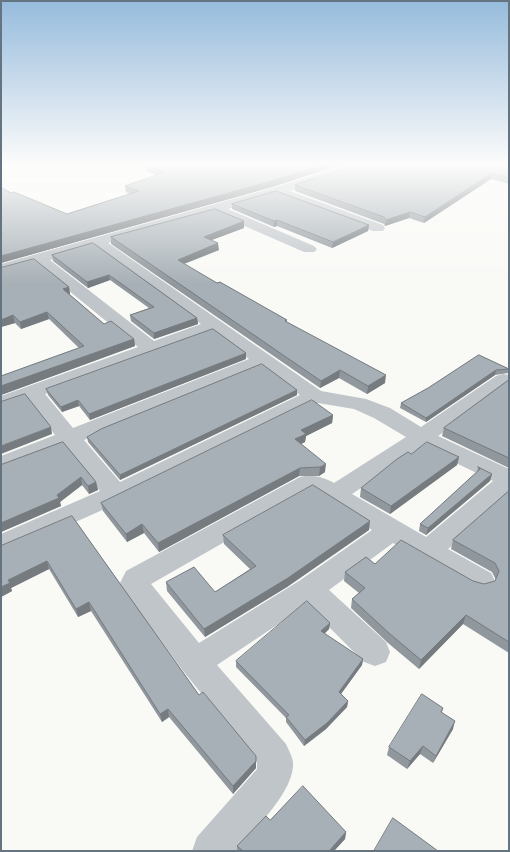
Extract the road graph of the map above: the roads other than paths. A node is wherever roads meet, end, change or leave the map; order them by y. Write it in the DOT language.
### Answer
graph roads {
  1 [pos="230,204"];
  2 [pos="312,204"];
  3 [pos="215,208"];
  4 [pos="378,228"];
  5 [pos="96,241"];
  6 [pos="309,249"];
  7 [pos="38,258"];
  8 [pos="1,269"];
  9 [pos="216,325"];
  10 [pos="151,348"];
  11 [pos="264,360"];
  12 [pos="503,380"];
  13 [pos="31,391"];
  14 [pos="315,396"];
  15 [pos="1,403"];
  16 [pos="69,437"];
  17 [pos="422,437"];
  18 [pos="1,465"];
  19 [pos="509,480"];
  20 [pos="116,494"];
  21 [pos="335,494"];
  22 [pos="392,530"];
  23 [pos="1,545"];
  24 [pos="429,550"];
  25 [pos="482,581"];
  26 [pos="309,589"];
  27 [pos="376,652"];
  28 [pos="195,662"];
  29 [pos="211,851"];
  1 -- 3 [label="street"];
  2 -- 4 [label="street"];
  3 -- 5 [label="street"];
  3 -- 6 [label="street"];
  5 -- 7 [label="street"];
  5 -- 9 [label="street"];
  7 -- 8 [label="street"];
  7 -- 10 [label="street"];
  9 -- 10 [label="street"];
  9 -- 11 [label="street"];
  10 -- 13 [label="street"];
  11 -- 14 [label="street"];
  11 -- 16 [label="street"];
  12 -- 17 [label="street"];
  13 -- 15 [label="street"];
  13 -- 16 [label="street"];
  14 -- 17 [label="street"];
  14 -- 20 [label="street"];
  16 -- 18 [label="street"];
  16 -- 20 [label="street"];
  17 -- 19 [label="street"];
  17 -- 21 [label="street"];
  19 -- 24 [label="street"];
  20 -- 23 [label="street"];
  21 -- 22 [label="street"];
  21 -- 28 [label="street"];
  22 -- 24 [label="street"];
  22 -- 26 [label="street"];
  24 -- 25 [label="street"];
  26 -- 27 [label="street"];
  26 -- 28 [label="street"];
  28 -- 29 [label="street"];
}
